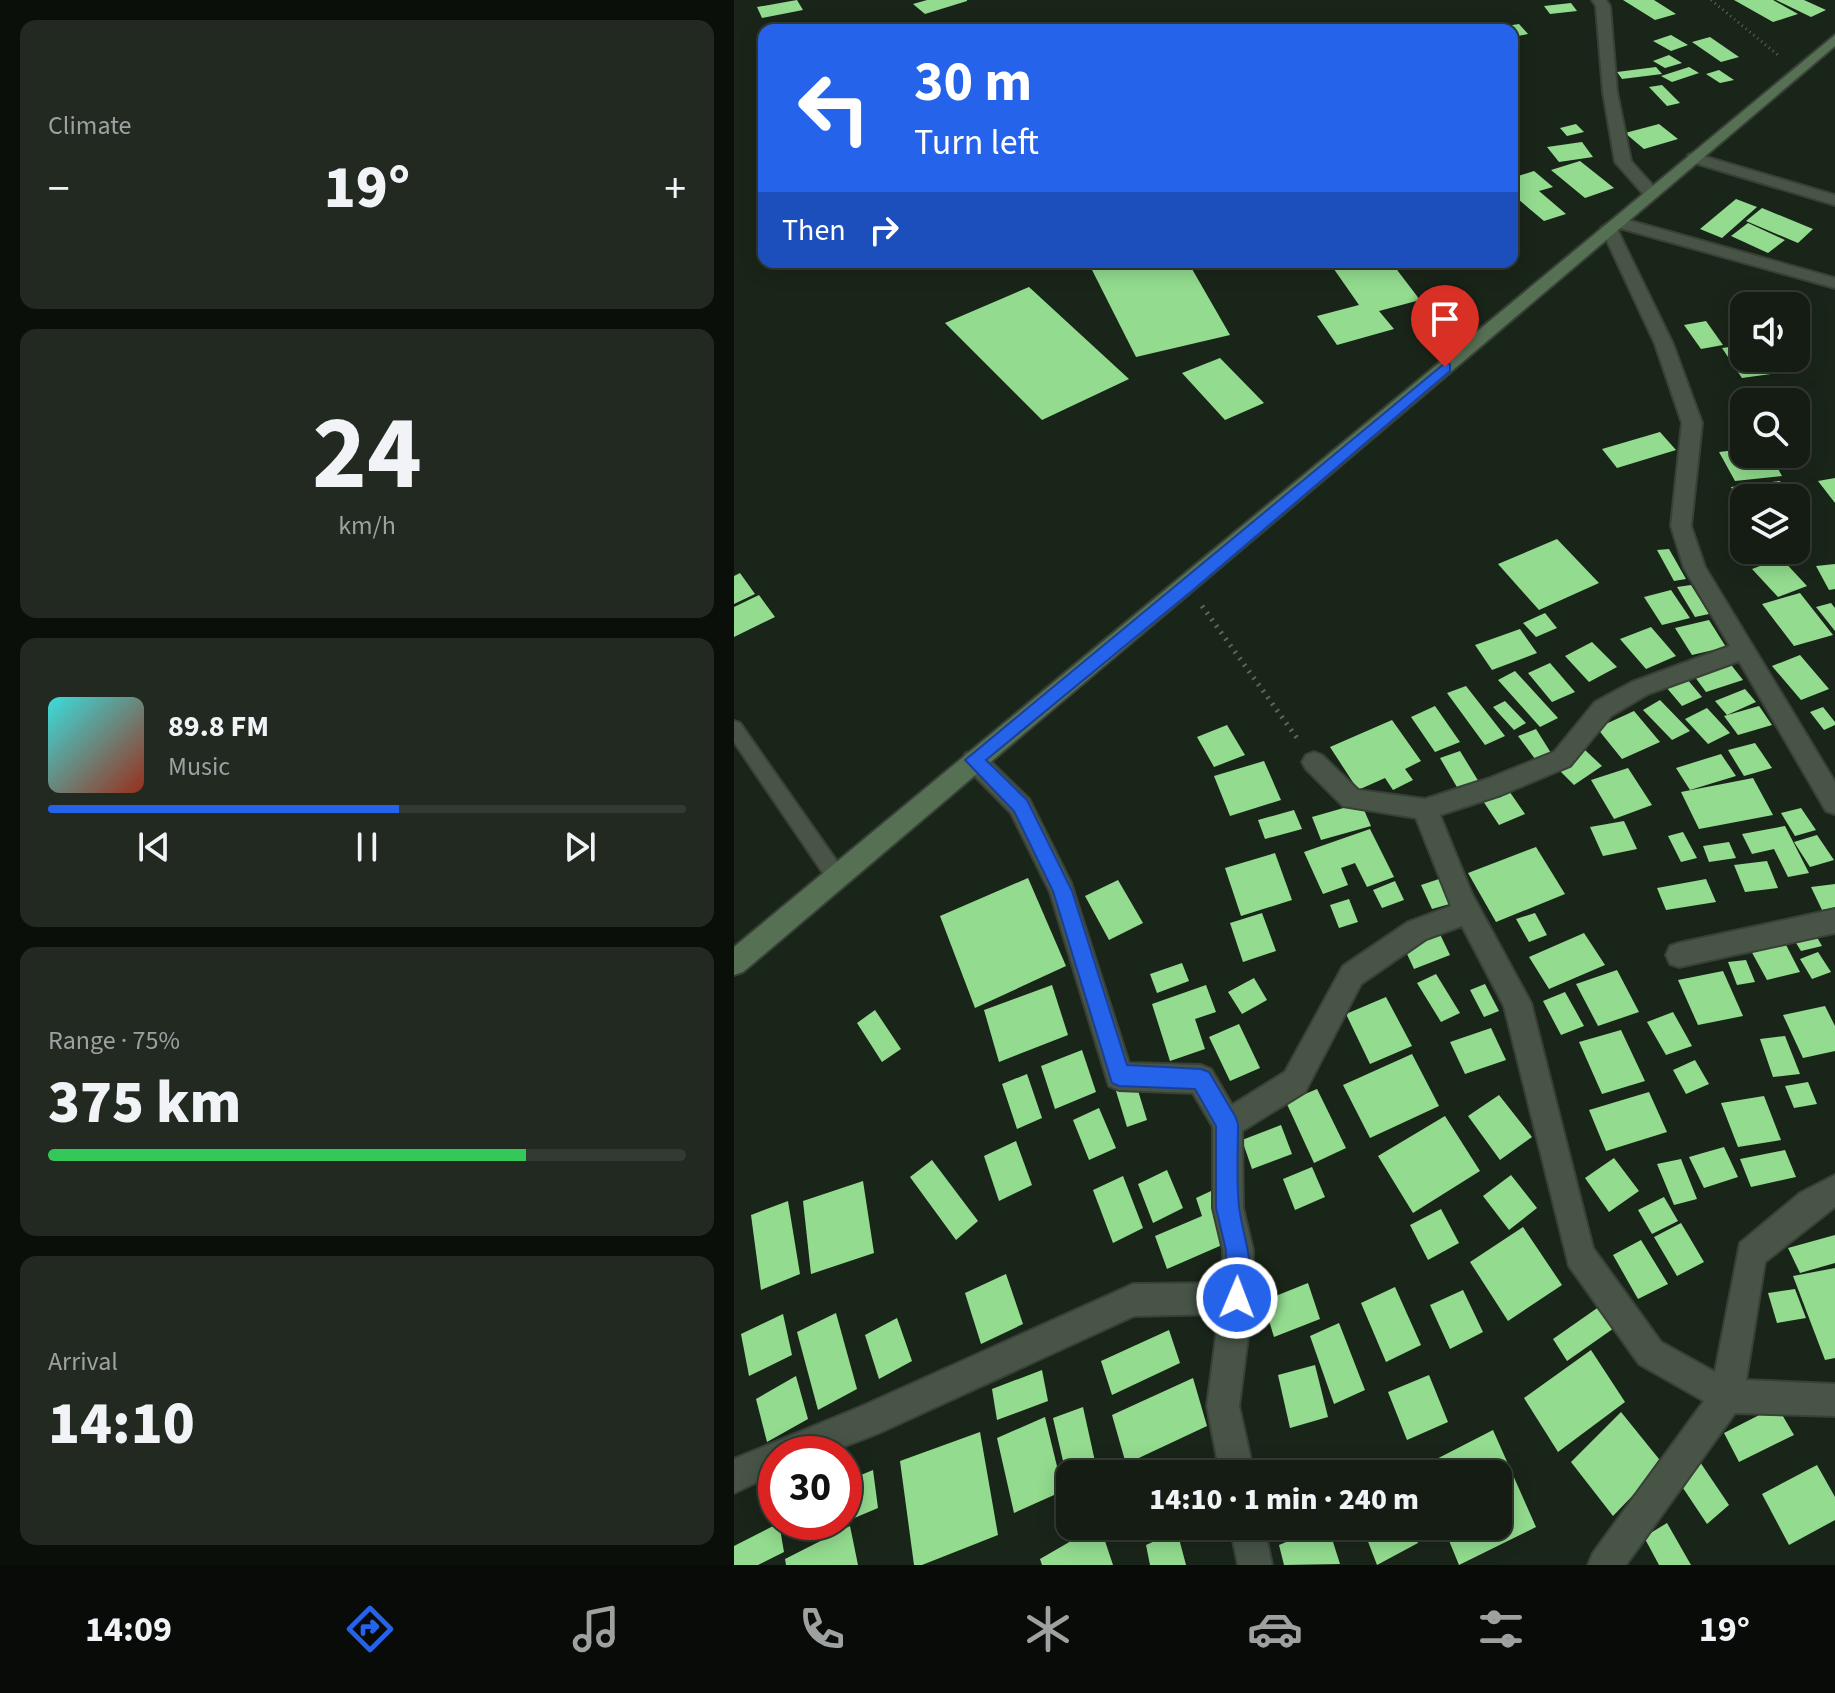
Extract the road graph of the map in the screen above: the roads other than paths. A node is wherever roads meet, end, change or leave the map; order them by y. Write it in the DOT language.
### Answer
graph roads {
  1 [pos="1599,0"];
  2 [pos="1835,39"];
  3 [pos="1693,158"];
  4 [pos="1651,193"];
  5 [pos="1835,200"];
  6 [pos="1613,225"];
  7 [pos="1835,283"];
  8 [pos="1745,650"];
  9 [pos="734,728"];
  10 [pos="974,760"];
  11 [pos="1314,762"];
  12 [pos="1835,804"];
  13 [pos="1425,809"];
  14 [pos="836,876"];
  15 [pos="1468,912"];
  16 [pos="1835,921"];
  17 [pos="1679,955"];
  18 [pos="734,963"];
  19 [pos="1227,1124"];
  20 [pos="1835,1190"];
  21 [pos="1237,1298"];
  22 [pos="1727,1396"];
  23 [pos="1835,1400"];
  24 [pos="828,1436"];
  25 [pos="1234,1460"];
  26 [pos="758,1465"];
  27 [pos="734,1476"];
  28 [pos="1250,1540"];
  29 [pos="1255,1565"];
  30 [pos="1605,1565"];
  1 -- 4 [label="street"];
  2 -- 3 [label="main road"];
  3 -- 4 [label="main road"];
  3 -- 5 [label="street"];
  4 -- 6 [label="main road"];
  6 -- 7 [label="street"];
  6 -- 8 [label="street"];
  6 -- 10 [label="main road"];
  8 -- 12 [label="street"];
  8 -- 13 [label="street"];
  9 -- 14 [label="lane"];
  10 -- 14 [label="main road"];
  10 -- 19 [label="street"];
  11 -- 13 [label="street"];
  13 -- 15 [label="street"];
  14 -- 18 [label="main road"];
  15 -- 19 [label="street"];
  15 -- 22 [label="street"];
  16 -- 17 [label="street"];
  19 -- 21 [label="street"];
  20 -- 22 [label="street"];
  21 -- 24 [label="street"];
  21 -- 25 [label="street"];
  22 -- 23 [label="street"];
  22 -- 30 [label="street"];
  26 -- 27 [label="street"];
  28 -- 29 [label="street"];
}
